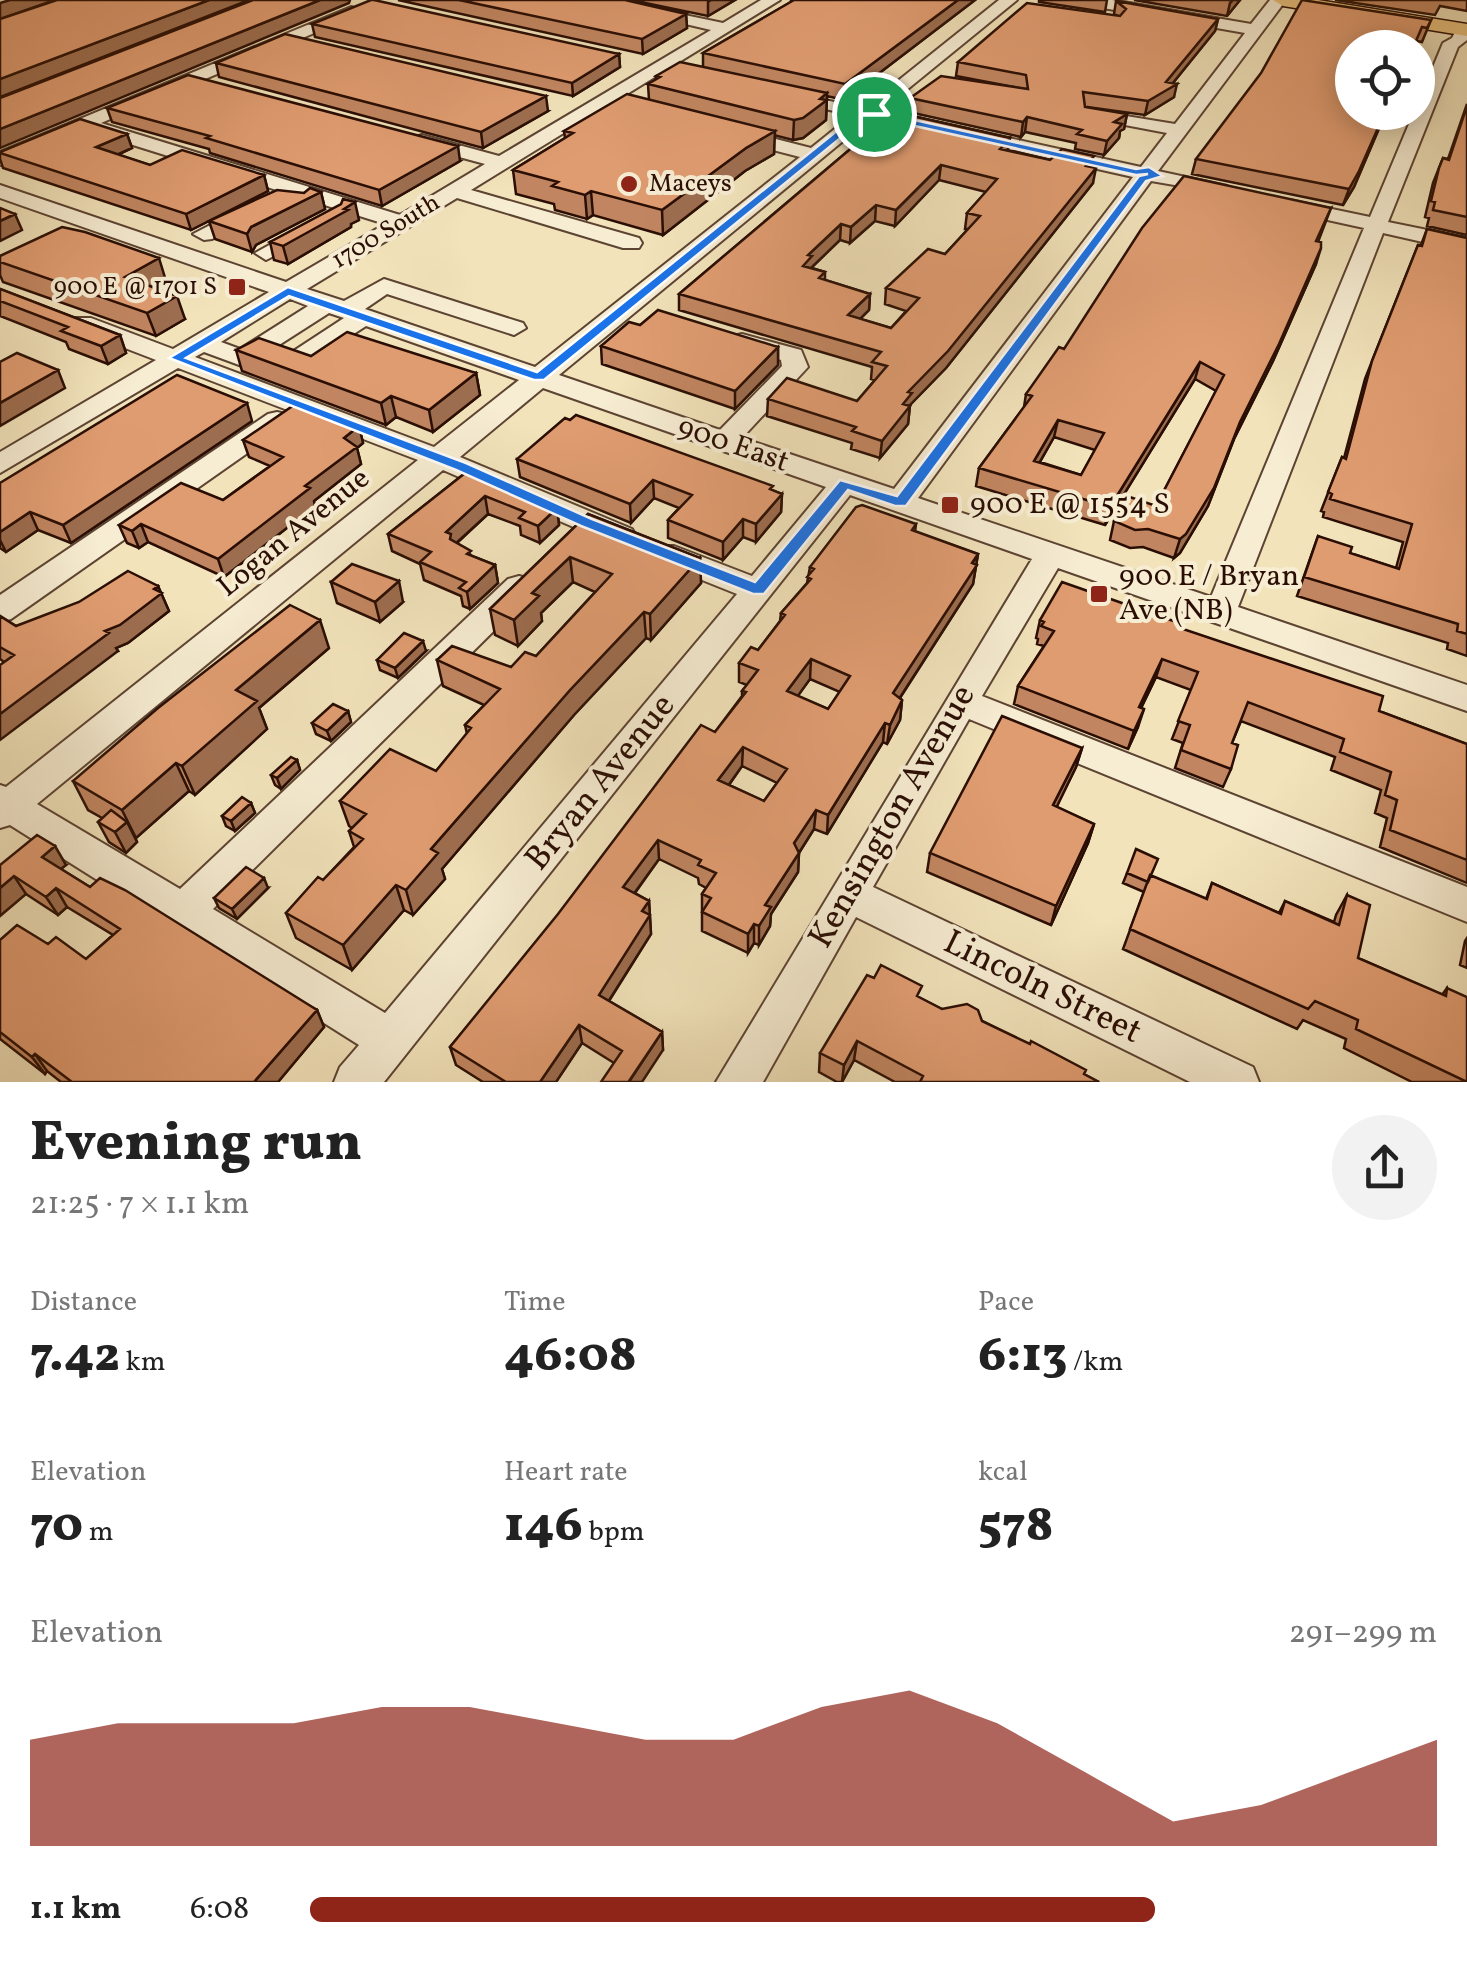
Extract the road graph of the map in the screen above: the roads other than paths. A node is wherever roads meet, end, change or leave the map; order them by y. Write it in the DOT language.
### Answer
graph roads {
  1 [pos="591,0"];
  2 [pos="772,0"];
  3 [pos="1086,0"];
  4 [pos="1281,0"];
  5 [pos="1335,0"];
  6 [pos="366,2"];
  7 [pos="1012,3"];
  8 [pos="1072,15"];
  9 [pos="1139,27"];
  10 [pos="726,28"];
  11 [pos="1256,30"];
  12 [pos="1460,30"];
  13 [pos="287,38"];
  14 [pos="313,45"];
  15 [pos="652,65"];
  16 [pos="683,72"];
  17 [pos="191,79"];
  18 [pos="218,86"];
  19 [pos="776,92"];
  20 [pos="554,102"];
  21 [pos="596,106"];
  22 [pos="638,110"];
  23 [pos="867,112"];
  24 [pos="1089,113"];
  25 [pos="84,124"];
  26 [pos="709,128"];
  27 [pos="1180,130"];
  28 [pos="408,138"];
  29 [pos="814,155"];
  30 [pos="0,159"];
  31 [pos="501,162"];
  32 [pos="1146,174"];
  33 [pos="454,190"];
  34 [pos="0,191"];
  35 [pos="336,214"];
  36 [pos="82,220"];
  37 [pos="1376,225"];
  38 [pos="394,227"];
  39 [pos="204,234"];
  40 [pos="47,237"];
  41 [pos="632,243"];
  42 [pos="1467,245"];
  43 [pos="266,253"];
  44 [pos="288,291"];
  45 [pos="626,306"];
  46 [pos="345,311"];
  47 [pos="52,312"];
  48 [pos="662,318"];
  49 [pos="723,336"];
  50 [pos="190,350"];
  51 [pos="476,356"];
  52 [pos="298,359"];
  53 [pos="539,377"];
  54 [pos="296,407"];
  55 [pos="724,442"];
  56 [pos="439,458"];
  57 [pos="0,464"];
  58 [pos="845,483"];
  59 [pos="900,502"];
  60 [pos="586,522"];
  61 [pos="1052,554"];
  62 [pos="758,590"];
  63 [pos="0,611"];
  64 [pos="1220,613"];
  65 [pos="1467,698"];
  66 [pos="961,702"];
  67 [pos="3,806"];
  68 [pos="848,894"];
  69 [pos="1467,905"];
  70 [pos="181,914"];
  71 [pos="390,1040"];
  72 [pos="356,1082"];
  73 [pos="738,1082"];
  74 [pos="1237,1082"];
  1 -- 10 [label="street"];
  2 -- 10 [label="street, 1700 South"];
  3 -- 11 [label="street"];
  4 -- 11 [label="street"];
  4 -- 12 [label="main road"];
  5 -- 12 [label="main road"];
  6 -- 13 [label="street"];
  7 -- 23 [label="street, Logan Avenue"];
  8 -- 9 [label="street"];
  10 -- 15 [label="street, 1700 South"];
  11 -- 27 [label="street"];
  12 -- 37 [label="street"];
  13 -- 14 [label="street"];
  13 -- 17 [label="street"];
  15 -- 16 [label="street"];
  15 -- 21 [label="street, 1700 South"];
  17 -- 18 [label="street"];
  17 -- 25 [label="street"];
  19 -- 23 [label="street"];
  20 -- 21 [label="street"];
  21 -- 22 [label="street"];
  21 -- 31 [label="street, 1700 South"];
  23 -- 29 [label="street, Logan Avenue"];
  23 -- 32 [label="street"];
  24 -- 27 [label="street"];
  25 -- 30 [label="street"];
  25 -- 38 [label="street"];
  26 -- 29 [label="street"];
  27 -- 32 [label="street"];
  28 -- 31 [label="street"];
  29 -- 45 [label="street, Logan Avenue"];
  31 -- 33 [label="street, 1700 South"];
  32 -- 37 [label="street"];
  32 -- 59 [label="street"];
  33 -- 38 [label="street, 1700 South"];
  33 -- 41 [label="street"];
  34 -- 36 [label="street, 900 East"];
  35 -- 38 [label="street"];
  35 -- 39 [label="street"];
  35 -- 43 [label="street"];
  36 -- 40 [label="street"];
  36 -- 44 [label="street, 900 East"];
  37 -- 42 [label="street"];
  37 -- 64 [label="street"];
  38 -- 44 [label="street, 1700 South"];
  44 -- 46 [label="street, 900 East"];
  44 -- 50 [label="street, 1700 South"];
  45 -- 48 [label="street"];
  45 -- 53 [label="street, Logan Avenue"];
  46 -- 50 [label="street"];
  46 -- 51 [label="street, 900 East"];
  46 -- 51 [label="street"];
  46 -- 52 [label="street"];
  47 -- 50 [label="street"];
  49 -- 55 [label="street"];
  50 -- 54 [label="street"];
  50 -- 57 [label="street, 1700 South"];
  51 -- 53 [label="street, 900 East"];
  53 -- 55 [label="street, 900 East"];
  53 -- 56 [label="street, Logan Avenue"];
  54 -- 56 [label="street"];
  54 -- 63 [label="street"];
  55 -- 58 [label="street, 900 East"];
  56 -- 60 [label="street"];
  56 -- 67 [label="street, Logan Avenue"];
  58 -- 59 [label="street, 900 East"];
  58 -- 62 [label="street, Bryan Avenue"];
  59 -- 61 [label="street, 900 East"];
  60 -- 62 [label="street"];
  60 -- 70 [label="street"];
  61 -- 64 [label="street, 900 East"];
  61 -- 66 [label="street, Kensington Avenue"];
  62 -- 71 [label="street, Bryan Avenue"];
  64 -- 65 [label="street, 900 East"];
  66 -- 68 [label="street, Kensington Avenue"];
  66 -- 69 [label="street"];
  67 -- 70 [label="street"];
  68 -- 73 [label="street, Kensington Avenue"];
  68 -- 74 [label="street, Lincoln Street"];
  70 -- 71 [label="street"];
  71 -- 72 [label="street, Bryan Avenue"];
}
